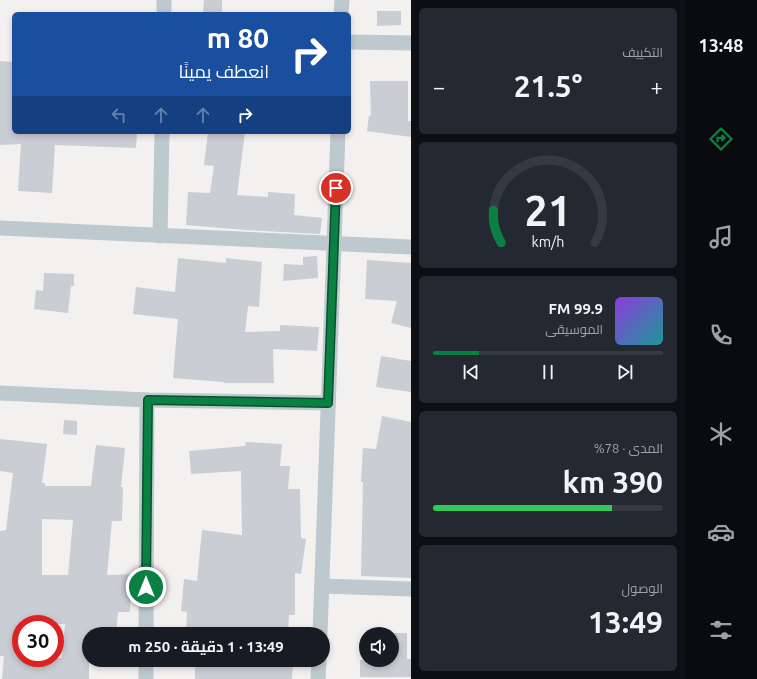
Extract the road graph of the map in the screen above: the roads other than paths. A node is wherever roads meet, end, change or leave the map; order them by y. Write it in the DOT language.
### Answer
graph roads {
  1 [pos="164,0"];
  2 [pos="342,0"];
  3 [pos="164,12"];
  4 [pos="341,12"];
  5 [pos="351,42"];
  6 [pos="411,43"];
  7 [pos="162,134"];
  8 [pos="338,134"];
  9 [pos="0,228"];
  10 [pos="160,236"];
  11 [pos="334,244"];
  12 [pos="411,247"];
  13 [pos="0,393"];
  14 [pos="148,400"];
  15 [pos="328,403"];
  16 [pos="322,586"];
  17 [pos="411,589"];
  18 [pos="146,627"];
  19 [pos="320,627"];
  20 [pos="146,667"];
  21 [pos="319,667"];
  22 [pos="146,679"];
  23 [pos="318,679"];
  1 -- 3 [label="street"];
  2 -- 4 [label="street"];
  5 -- 6 [label="street"];
  7 -- 10 [label="street"];
  8 -- 11 [label="street"];
  9 -- 10 [label="street"];
  10 -- 11 [label="street"];
  11 -- 12 [label="street"];
  11 -- 15 [label="street"];
  13 -- 14 [label="street"];
  14 -- 15 [label="street"];
  14 -- 18 [label="street"];
  15 -- 16 [label="street"];
  16 -- 17 [label="street"];
  16 -- 19 [label="street"];
  20 -- 22 [label="street"];
  21 -- 23 [label="street"];
}
